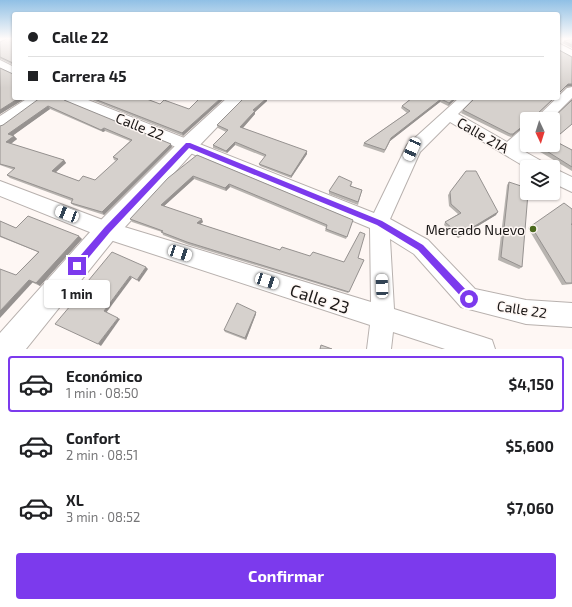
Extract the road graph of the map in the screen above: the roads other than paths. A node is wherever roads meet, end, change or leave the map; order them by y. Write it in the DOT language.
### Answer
graph roads {
  1 [pos="0,64"];
  2 [pos="12,71"];
  3 [pos="572,91"];
  4 [pos="34,100"];
  5 [pos="76,100"];
  6 [pos="235,100"];
  7 [pos="465,100"];
  8 [pos="550,112"];
  9 [pos="448,115"];
  10 [pos="0,123"];
  11 [pos="520,139"];
  12 [pos="188,145"];
  13 [pos="508,150"];
  14 [pos="526,160"];
  15 [pos="560,179"];
  16 [pos="572,185"];
  17 [pos="0,188"];
  18 [pos="380,223"];
  19 [pos="107,230"];
  20 [pos="572,315"];
  21 [pos="383,318"];
  22 [pos="6,349"];
  23 [pos="379,349"];
  24 [pos="483,349"];
  1 -- 2 [label="street"];
  3 -- 8 [label="street"];
  4 -- 10 [label="street"];
  5 -- 12 [label="street, Calle 22"];
  6 -- 12 [label="street"];
  7 -- 9 [label="street"];
  9 -- 13 [label="street, Calle 21A"];
  9 -- 18 [label="street"];
  11 -- 13 [label="street"];
  12 -- 18 [label="street, Calle 22"];
  12 -- 19 [label="street"];
  13 -- 14 [label="street, Calle 21A"];
  15 -- 16 [label="street"];
  17 -- 19 [label="street, Calle 23"];
  18 -- 20 [label="street, Calle 22"];
  18 -- 21 [label="street"];
  19 -- 21 [label="street, Calle 23"];
  19 -- 22 [label="street"];
  21 -- 23 [label="street"];
  21 -- 24 [label="street, Calle 23"];
}
